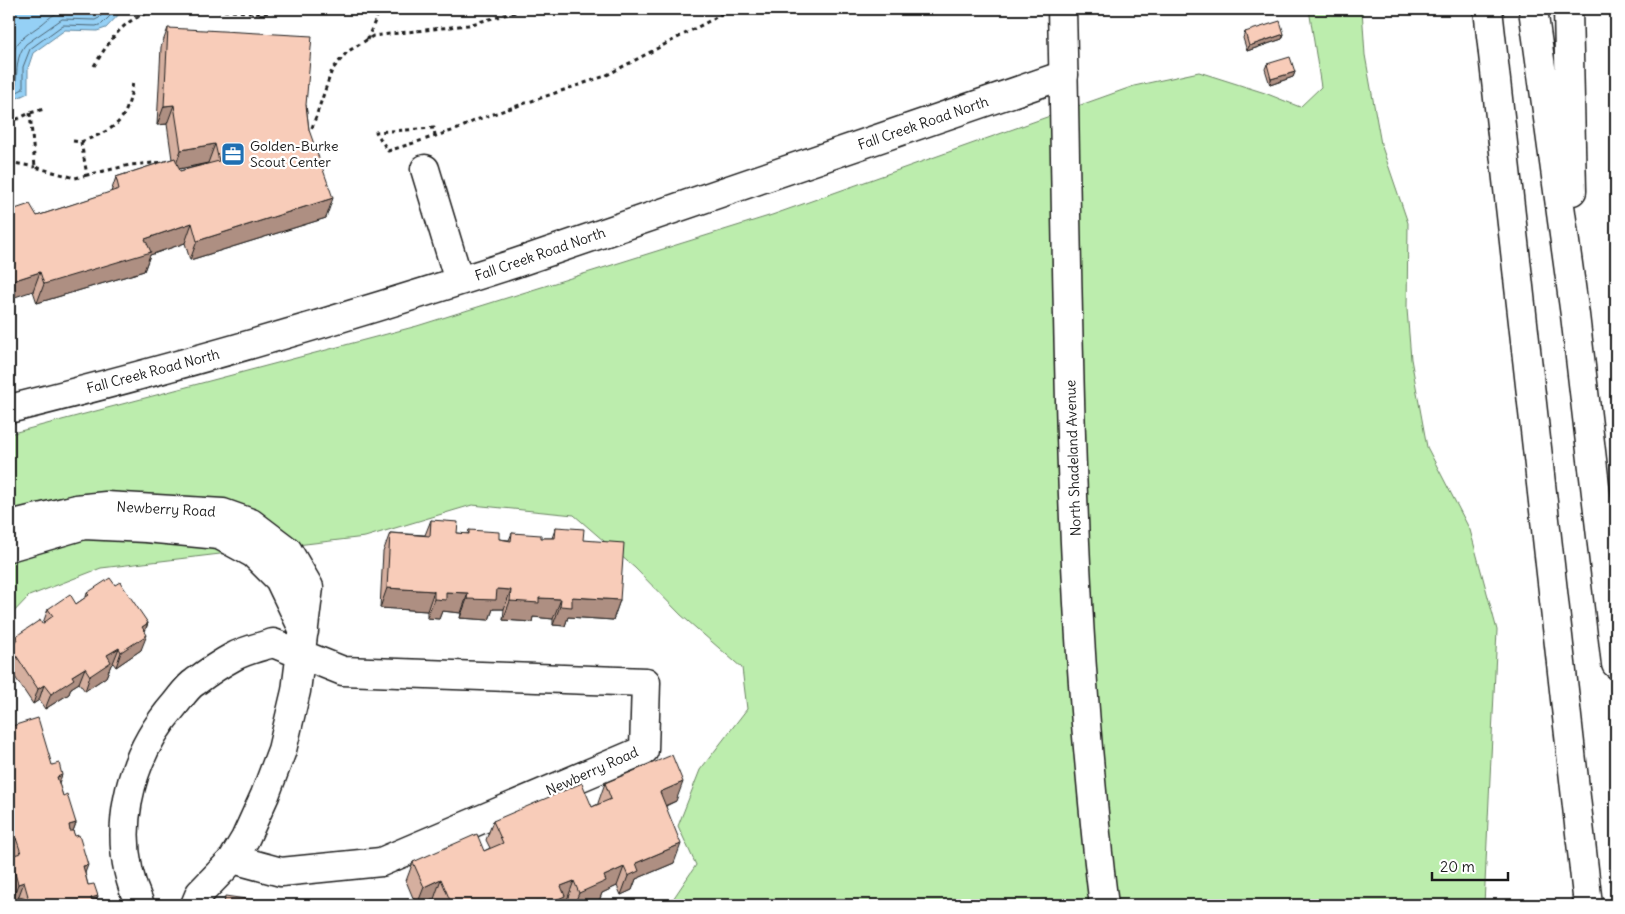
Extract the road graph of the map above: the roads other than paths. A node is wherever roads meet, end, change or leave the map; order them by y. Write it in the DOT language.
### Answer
graph roads {
  1 [pos="1062,9"];
  2 [pos="1488,9"];
  3 [pos="1533,9"];
  4 [pos="1568,9"];
  5 [pos="1064,75"];
  6 [pos="425,170"];
  7 [pos="460,281"];
  8 [pos="1574,315"];
  9 [pos="9,409"];
  10 [pos="9,525"];
  11 [pos="9,547"];
  12 [pos="303,643"];
  13 [pos="1616,664"];
  14 [pos="233,859"];
  15 [pos="140,905"];
  16 [pos="195,905"];
  17 [pos="1104,905"];
  18 [pos="1588,905"];
  1 -- 5 [label="main road, North Shadeland Avenue"];
  2 -- 18 [label="main road"];
  3 -- 8 [label="main road"];
  4 -- 8 [label="main road"];
  5 -- 7 [label="main road, Fall Creek Road North"];
  5 -- 17 [label="main road, North Shadeland Avenue"];
  6 -- 7 [label="main road"];
  7 -- 9 [label="main road, Fall Creek Road North"];
  8 -- 13 [label="main road"];
  10 -- 12 [label="main road, Newberry Road"];
  11 -- 12 [label="main road, Newberry Road"];
  12 -- 14 [label="main road, Newberry Road"];
  12 -- 14 [label="main road, Newberry Road"];
  12 -- 15 [label="main road, Newberry Road"];
  14 -- 16 [label="main road, Newberry Road"];
}
